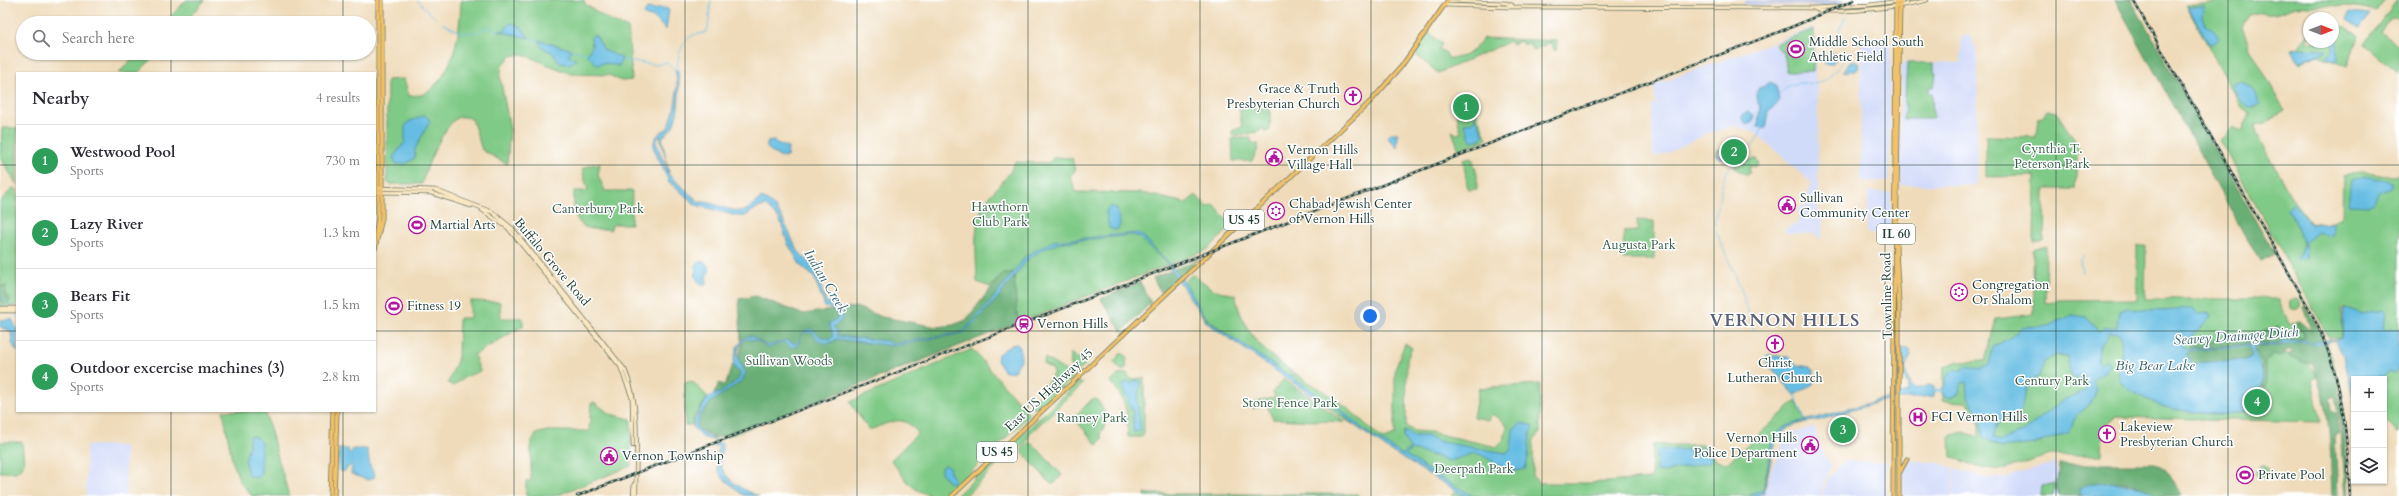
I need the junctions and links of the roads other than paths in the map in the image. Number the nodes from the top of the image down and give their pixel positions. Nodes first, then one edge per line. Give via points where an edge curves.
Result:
1 (378, 0) edge
2 (382, 0) edge
3 (1907, 0) edge
4 (1927, 0) edge
5 (1898, 1) edge
6 (1447, 2) edge
7 (1898, 7) junction
8 (1813, 8) junction
9 (380, 116) junction
10 (378, 190) edge
11 (376, 233) edge
12 (376, 246) edge
13 (0, 309) edge
14 (16, 310) edge
15 (333, 412) edge
16 (337, 412) edge
17 (1907, 459) dead end
18 (1899, 473) junction
19 (330, 496) edge
20 (334, 496) edge
21 (635, 496) edge
22 (952, 496) edge
23 (1893, 496) edge
24 (1899, 496) edge

1 - 9 main road
2 - 9 main road
3 - 5 main road
4 - 7 main road
5 - 7 main road, Townline Road / IL 60
5 - 8 main road
6 - 8 main road
6 - 22 main road, East US Highway 45 / US 45 via 1401,67 1372,100
7 - 8 main road via 1856,10
7 - 18 main road, Townline Road / IL 60 via 1896,243
7 - 23 main road, Townline Road / IL 60
9 - 10 main road
10 - 11 main road
10 - 12 main road via 382,226
10 - 21 main road, Buffalo Grove Road via 431,189 499,216 514,229 620,361 635,409
13 - 14 main road
15 - 19 main road
16 - 20 main road
17 - 18 main road
18 - 24 main road, Townline Road / IL 60

